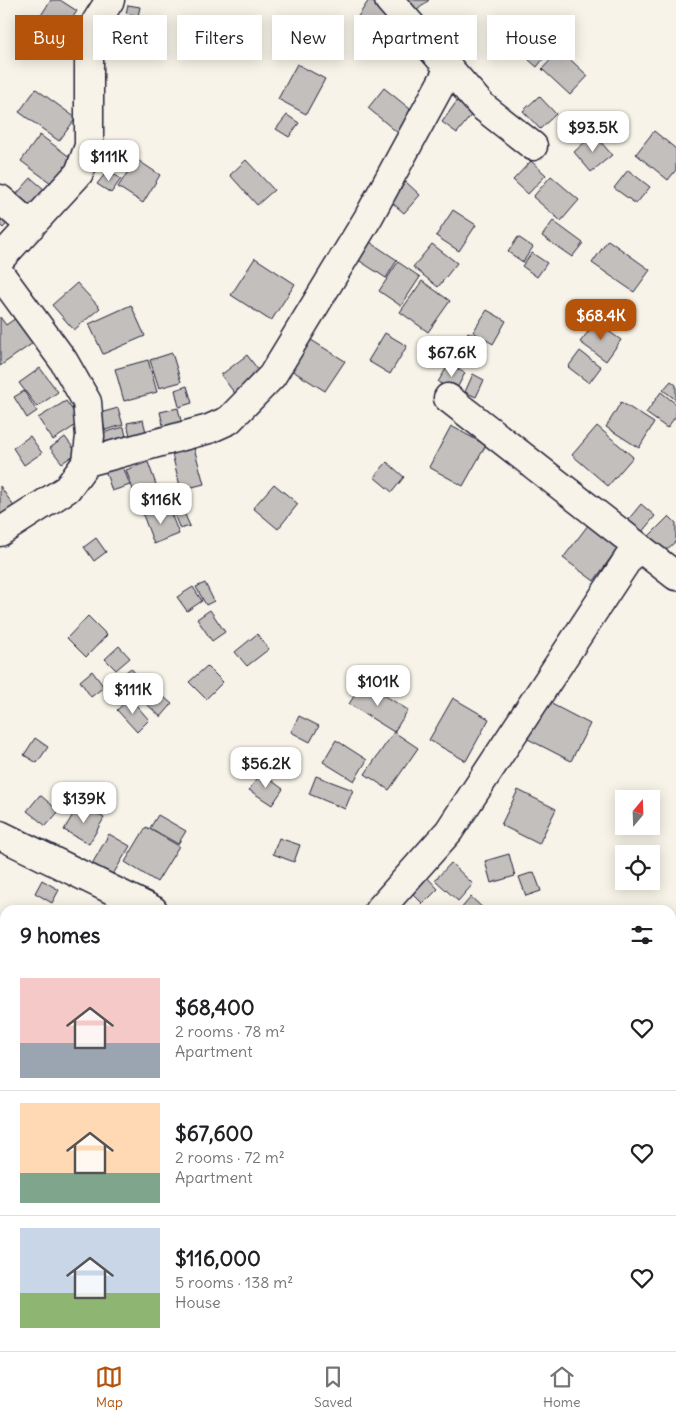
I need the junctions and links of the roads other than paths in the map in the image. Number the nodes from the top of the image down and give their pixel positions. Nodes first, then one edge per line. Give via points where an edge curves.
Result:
1 (110, 0) edge
2 (389, 0) edge
3 (449, 69) junction
4 (534, 146) dead end
5 (0, 198) edge
6 (31, 226) junction
7 (0, 259) edge
8 (0, 274) edge
9 (448, 398) dead end
10 (87, 462) junction
11 (0, 532) edge
12 (636, 546) junction
13 (676, 576) edge
14 (0, 835) edge
15 (142, 905) edge
16 (383, 905) edge

1 - 6 street via 96,22 89,48 89,146 79,173
2 - 3 street
3 - 4 street via 482,106
3 - 10 street via 368,218 272,376 229,420 209,429
5 - 6 street
6 - 7 street
8 - 10 street via 63,360 87,402 90,436
9 - 12 street
10 - 11 street via 67,489
12 - 13 street
12 - 16 street via 449,831
14 - 15 street

